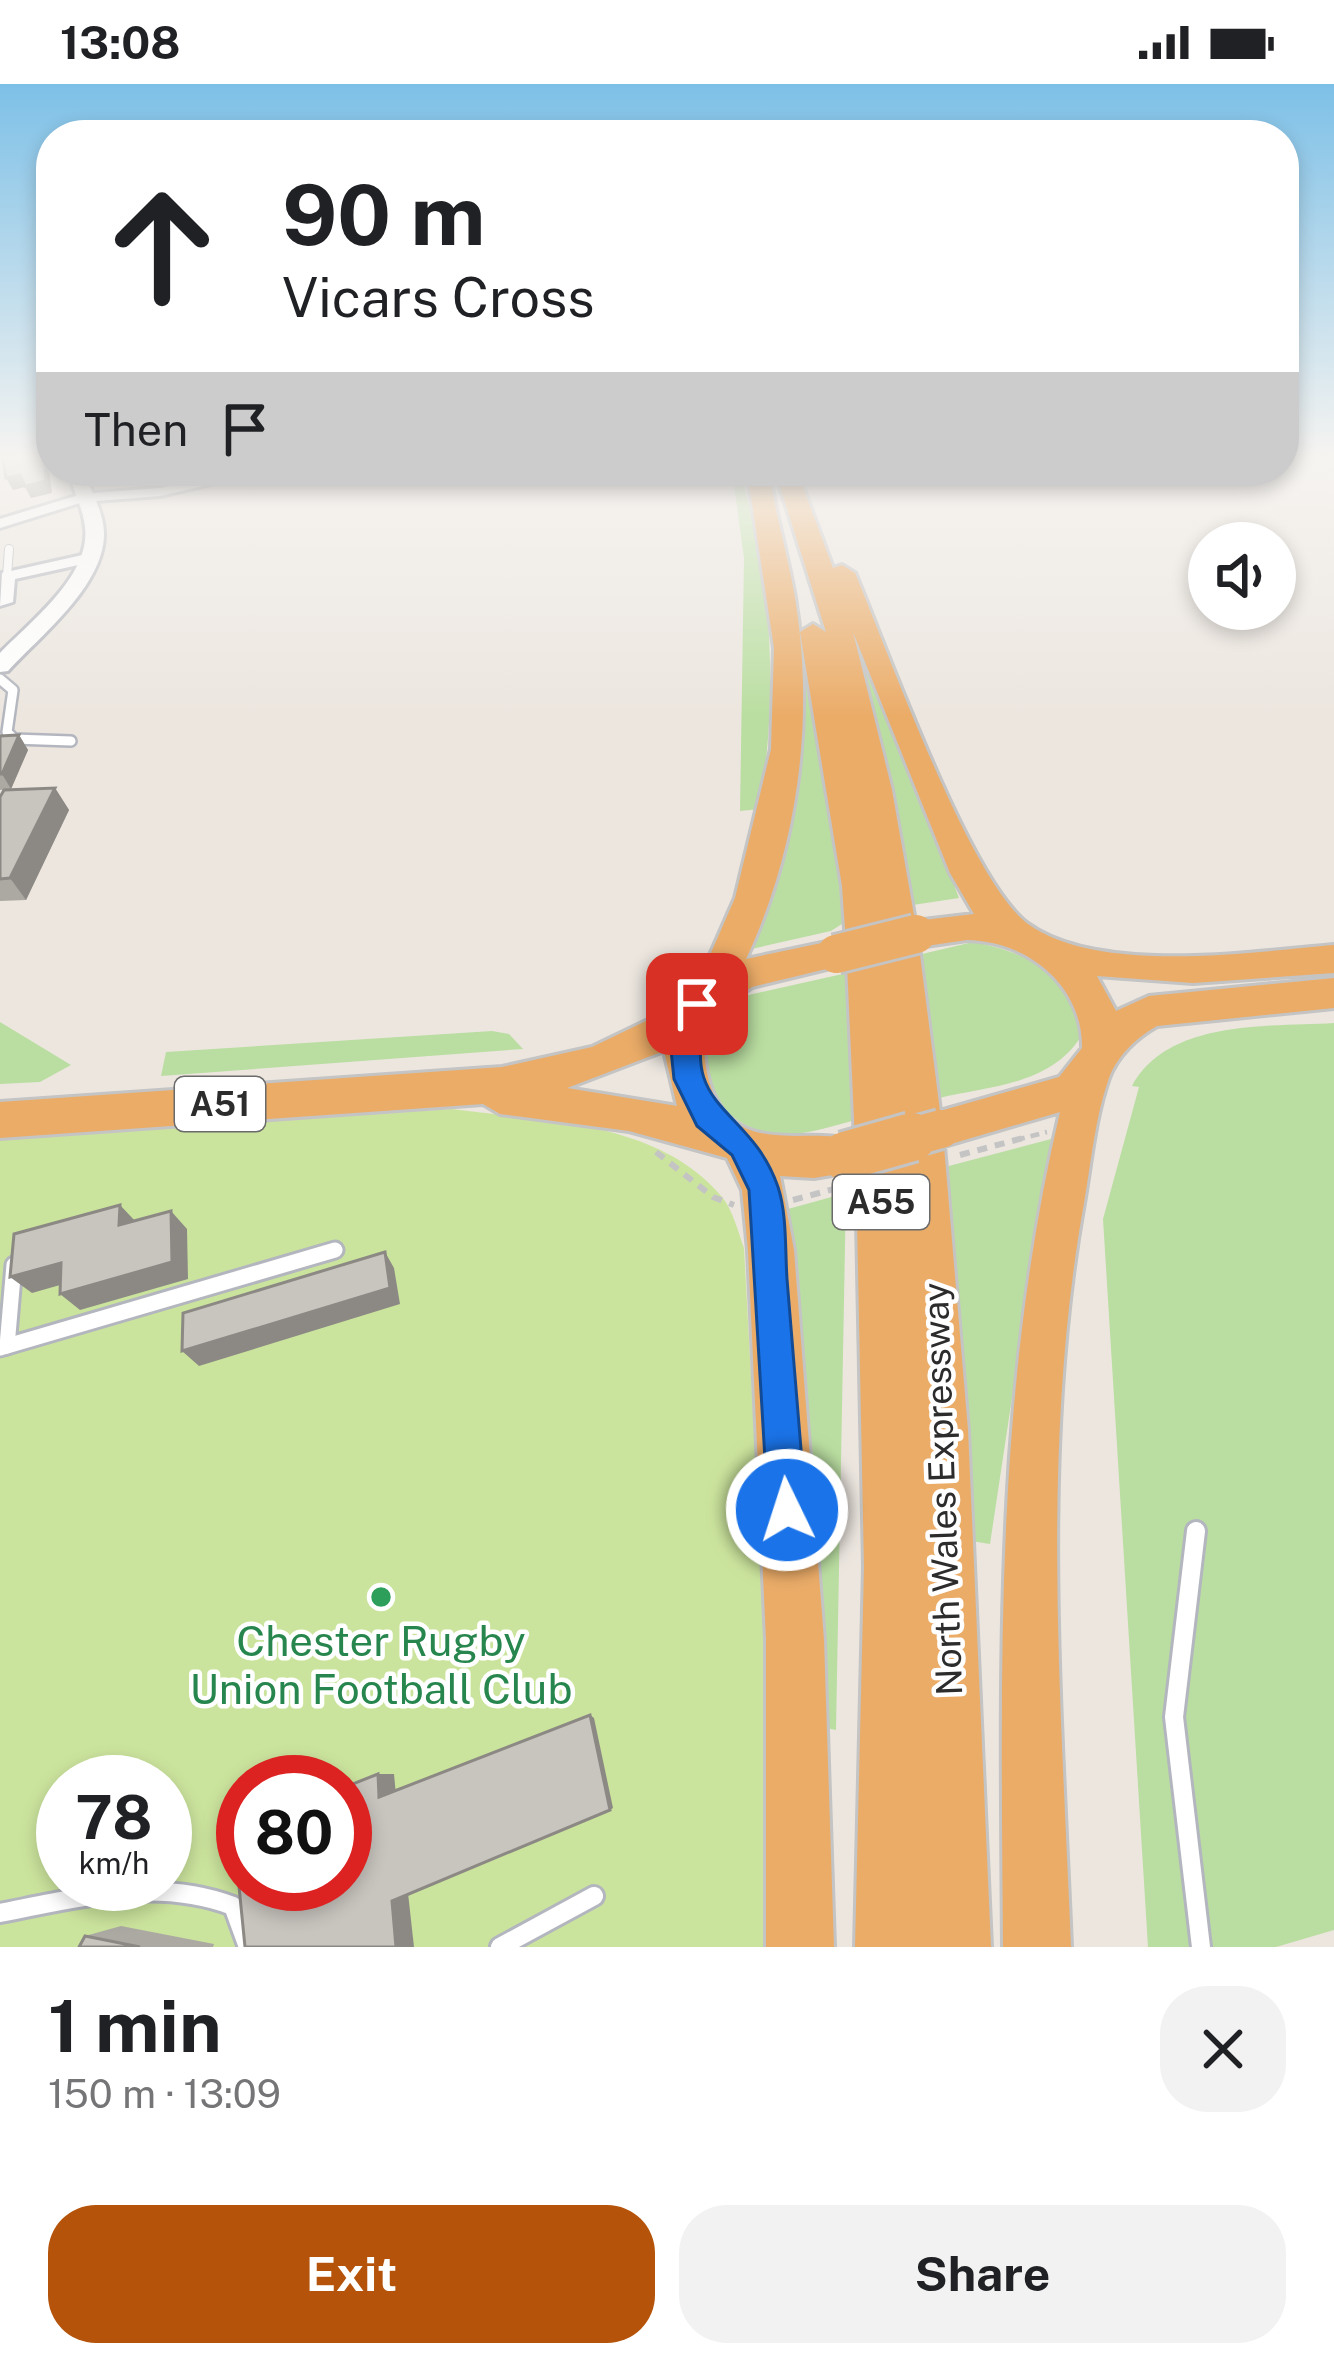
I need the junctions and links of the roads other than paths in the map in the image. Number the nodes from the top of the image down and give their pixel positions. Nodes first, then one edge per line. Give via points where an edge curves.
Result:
1 (96, 542) edge
2 (778, 542) edge
3 (790, 542) edge
4 (803, 542) edge
5 (819, 542) edge
6 (9, 549) dead end
7 (87, 559) junction
8 (7, 576) junction
9 (5, 602) dead end
10 (0, 666) edge
11 (0, 679) edge
12 (71, 741) dead end
13 (1032, 942) junction
14 (1334, 958) edge
15 (1334, 993) edge
16 (700, 1004) junction
17 (441, 1091) junction
18 (1087, 1091) junction
19 (0, 1120) edge
20 (732, 1140) junction
21 (334, 1250) dead end
22 (15, 1252) edge
23 (3, 1347) edge
24 (1196, 1532) dead end
25 (594, 1896) dead end
26 (0, 1913) edge
27 (248, 1947) edge
28 (500, 1947) edge
29 (800, 1947) edge
30 (889, 1947) edge
31 (957, 1947) edge
32 (1037, 1947) edge
33 (1201, 1947) edge

1 - 7 street
2 - 16 highway via 789,672 766,872
3 - 30 highway, North Wales Expressway / A55 via 815,639 865,954 892,1567
4 - 31 highway, North Wales Expressway / A55 via 832,606 866,739 913,1040 946,1532
5 - 13 highway via 852,592 967,873
6 - 8 lane
7 - 8 street
7 - 10 street
8 - 9 street
11 - 12 lane via 14,690 14,739
13 - 14 highway, A51 via 1098,965 1164,972
13 - 16 highway, A51, bridge via 971,926 916,934 758,972
13 - 18 highway via 1076,972 1097,1003 1104,1034
15 - 18 highway, A51 via 1149,1011 1125,1025
16 - 17 highway, A51 via 624,1057
16 - 20 highway via 684,1040 688,1079
17 - 19 highway, A51
17 - 20 highway, A51 via 595,1108
18 - 20 highway, A51, bridge via 942,1144 787,1158
18 - 32 highway via 1051,1261 1033,1442
20 - 29 highway via 764,1190 771,1250 795,1640
21 - 23 lane
22 - 23 lane
24 - 33 lane via 1174,1717
25 - 28 lane
26 - 27 lane via 86,1896 194,1895 233,1906

